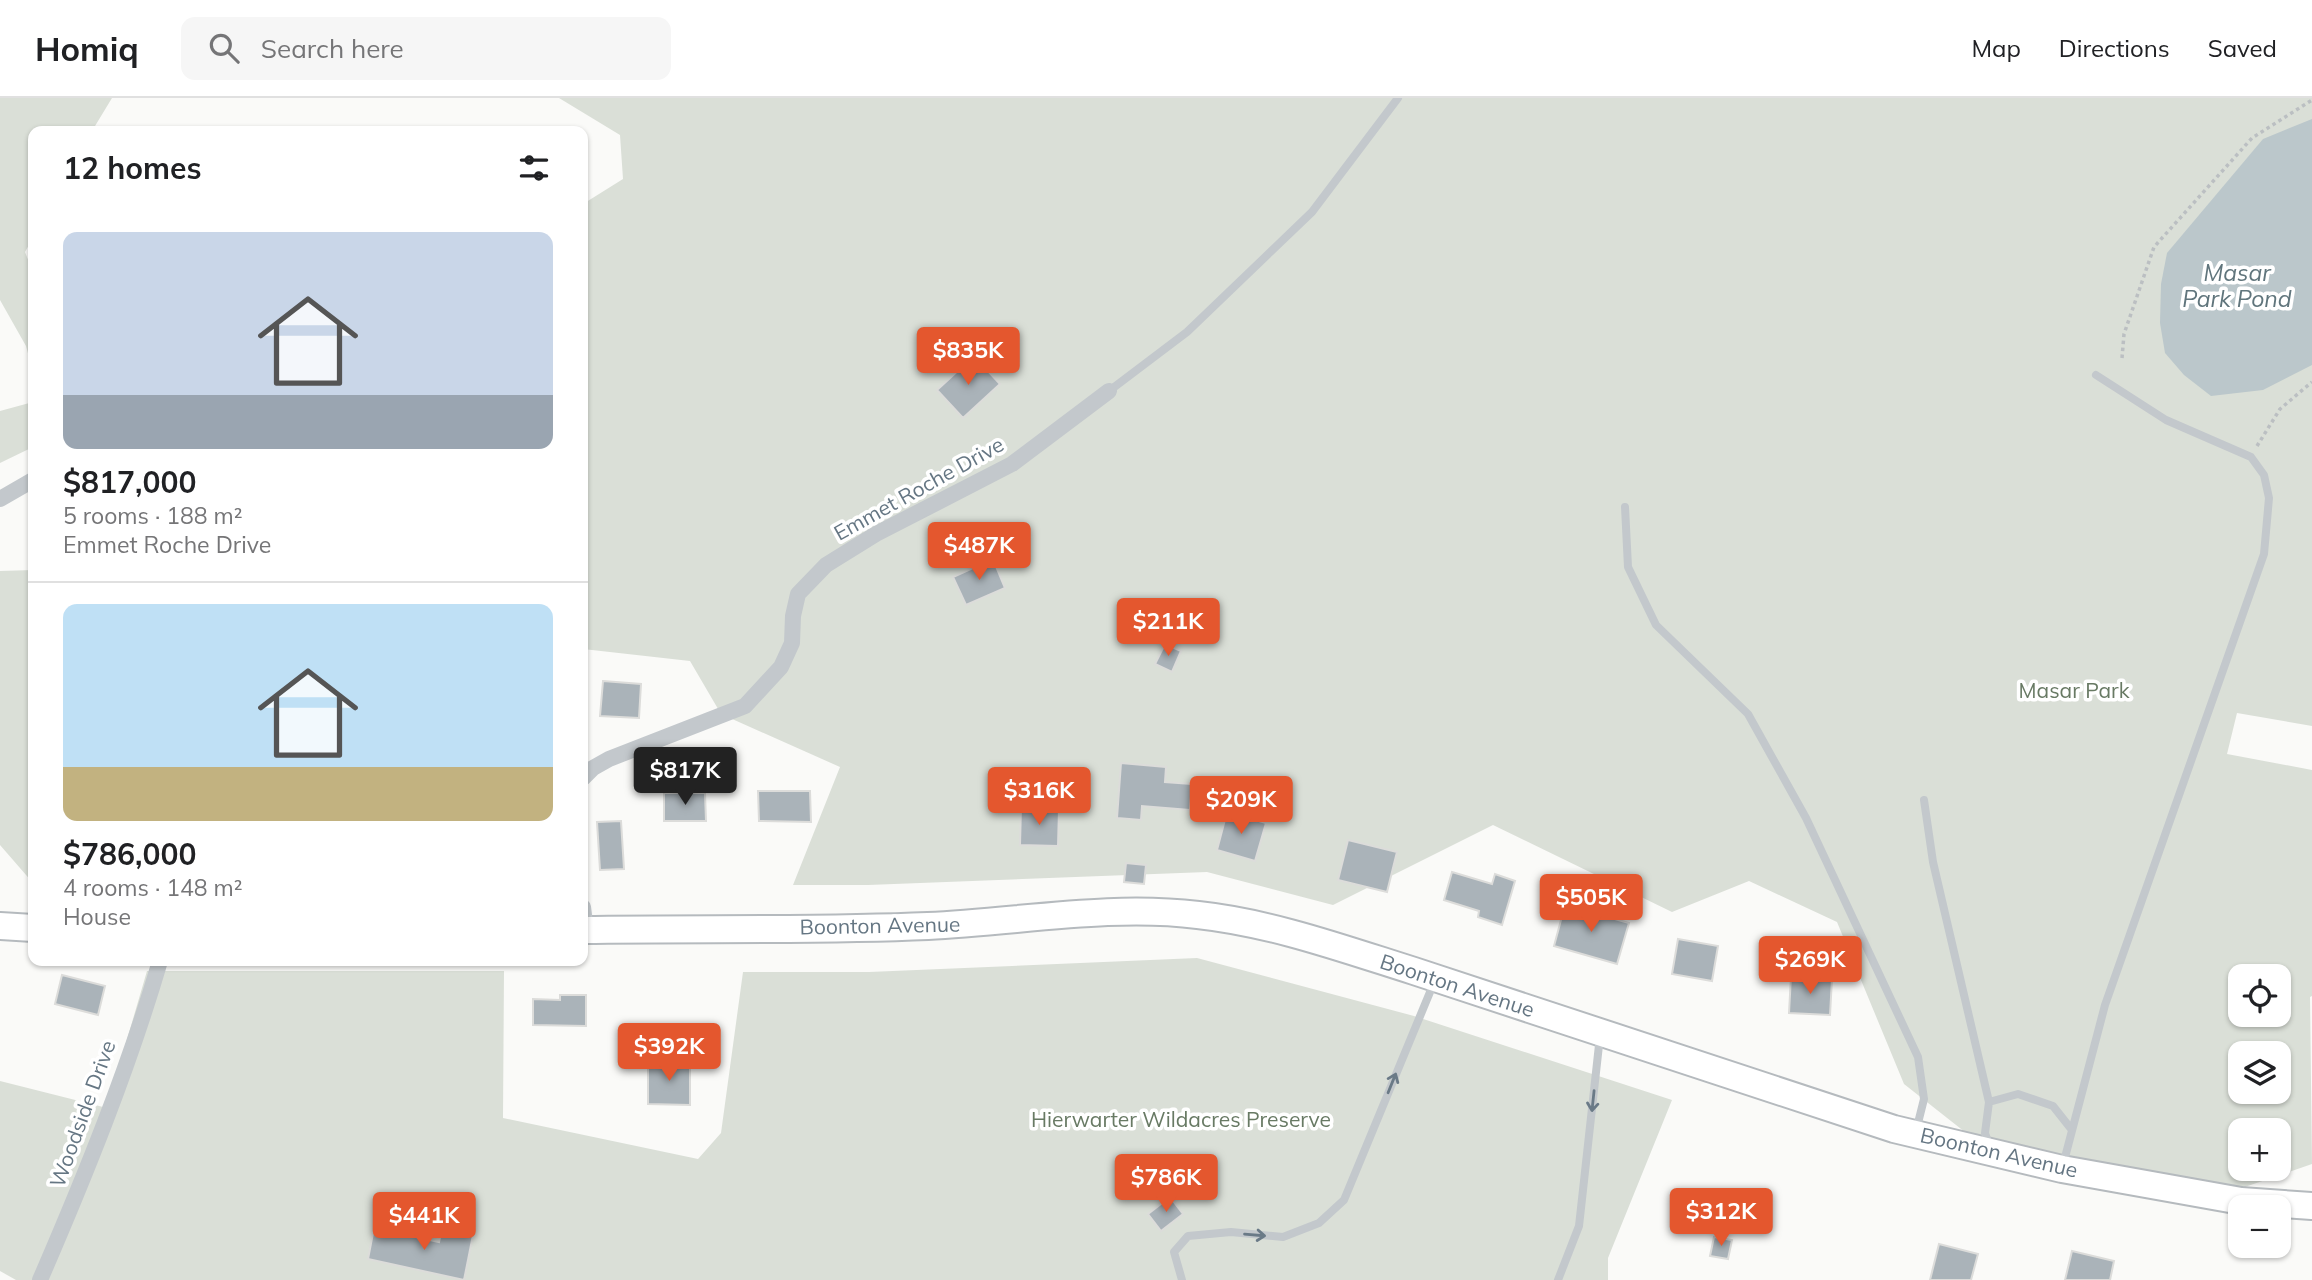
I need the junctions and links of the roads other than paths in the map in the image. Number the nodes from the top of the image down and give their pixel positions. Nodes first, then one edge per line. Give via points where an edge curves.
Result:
1 (1398, 98) edge
2 (2096, 375) dead end
3 (1109, 391) joint
4 (28, 483) edge
5 (0, 499) edge
6 (1625, 507) dead end
7 (588, 773) edge
8 (1924, 800) dead end
9 (588, 922) edge
10 (0, 926) edge
11 (28, 928) edge
12 (158, 966) edge
13 (1436, 978) junction
14 (1600, 1033) junction
15 (1990, 1101) junction
16 (2072, 1130) junction
17 (1916, 1134) junction
18 (1981, 1145) junction
19 (2062, 1169) junction
20 (2312, 1206) edge
21 (40, 1280) edge
22 (1182, 1280) edge
23 (1558, 1280) edge

1 - 3 lane via 1312,212 1188,332
2 - 16 lane via 2166,420 2251,457 2264,475 2269,498 2264,554 2105,1005
3 - 7 street, Emmet Roche Drive via 1012,464 826,565 798,594 792,643 781,667 744,706 609,759
4 - 5 street
6 - 17 lane via 1628,567 1656,625 1748,713 1806,818 1912,1044 1924,1099
8 - 15 lane via 1933,863
9 - 13 main road, Boonton Avenue via 853,929 1159,911 1237,920
10 - 11 main road
12 - 21 street, Woodside Drive via 118,1084
13 - 14 main road, Boonton Avenue
22 -> 13 lane via 1174,1252 1188,1236 1231,1232 1283,1237 1319,1223 1344,1200
14 - 17 main road, Boonton Avenue
14 -> 23 lane via 1579,1226
15 - 16 lane via 2018,1094 2053,1106
15 - 18 lane
16 - 19 lane
17 - 18 main road, Boonton Avenue
18 - 19 main road, Boonton Avenue
19 - 20 main road, Boonton Avenue via 2241,1202

